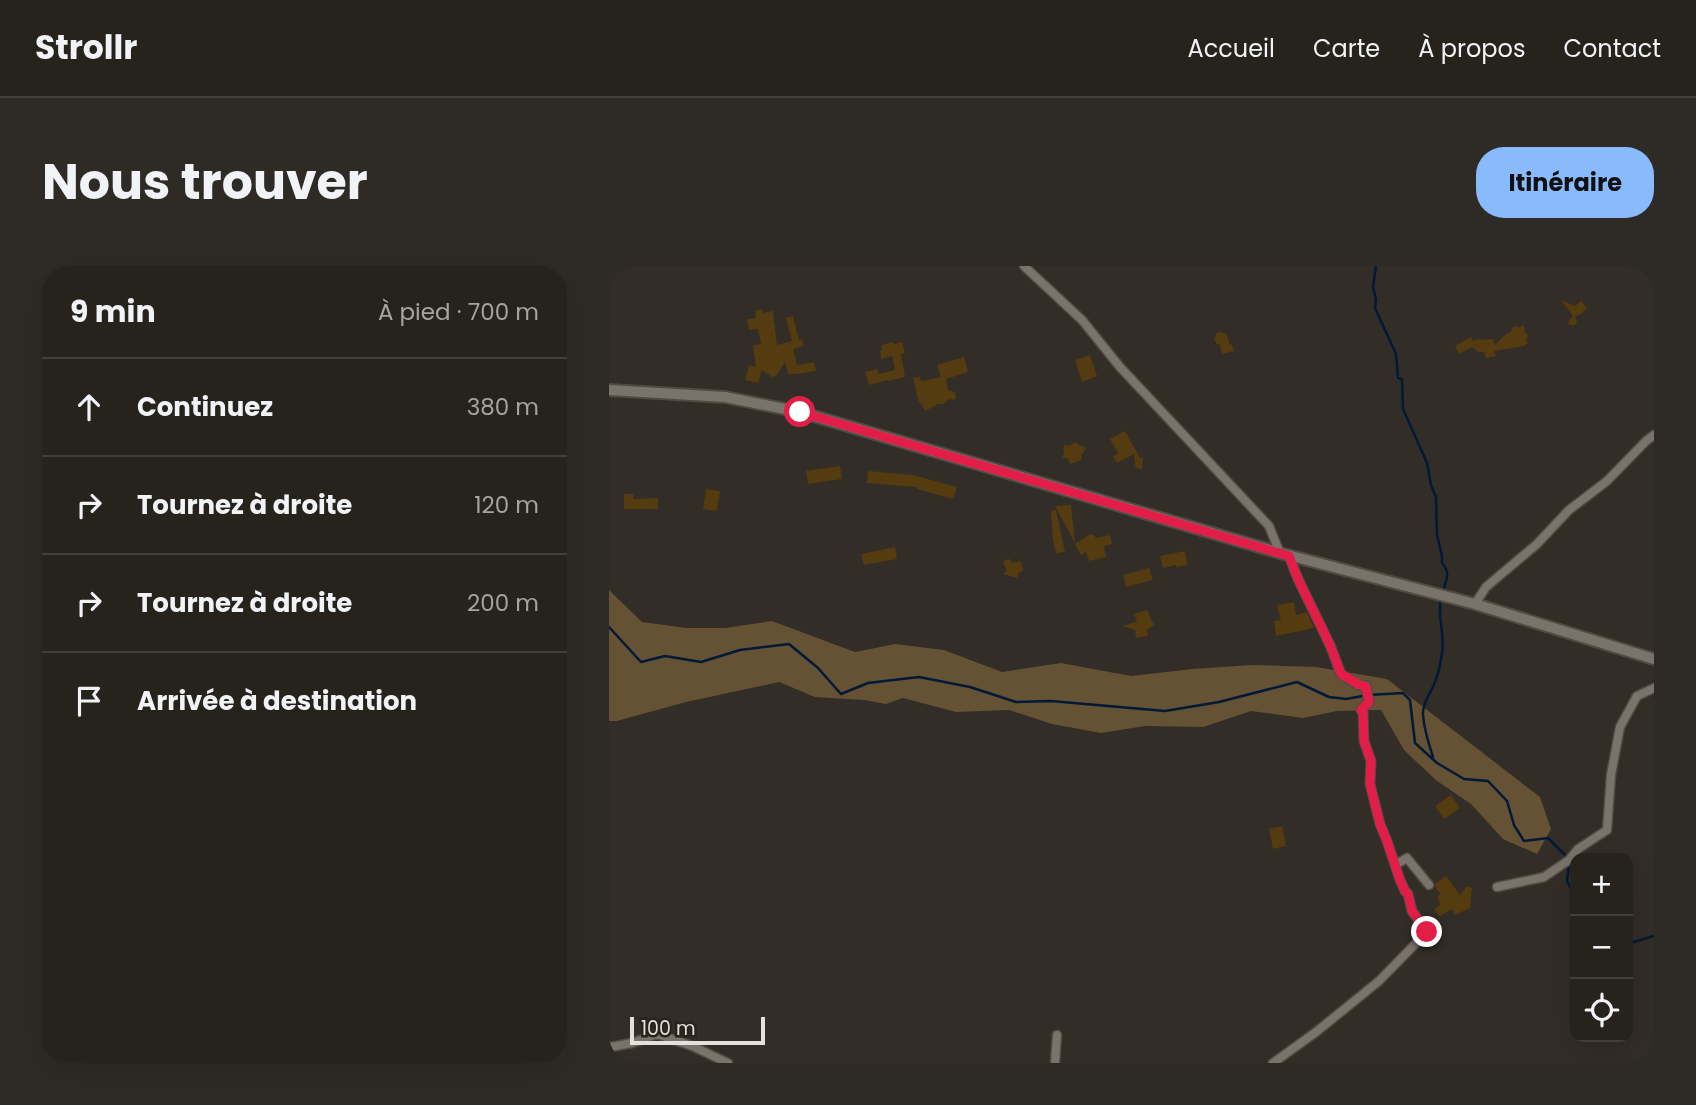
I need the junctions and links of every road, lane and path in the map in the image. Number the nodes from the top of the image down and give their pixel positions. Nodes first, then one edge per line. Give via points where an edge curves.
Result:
1 (1024, 266) edge
2 (609, 390) edge
3 (1654, 435) edge
4 (1285, 554) junction
5 (1475, 604) junction
6 (1654, 659) edge
7 (1654, 688) edge
8 (1395, 865) junction
9 (1429, 885) dead end
10 (1497, 887) dead end
11 (1057, 1035) dead end
12 (609, 1046) edge
13 (728, 1063) edge
14 (1055, 1063) edge
15 (1273, 1063) edge

1 - 4 street via 1081,320 1269,526
2 - 4 main road via 725,397 800,412
3 - 5 street via 1486,587
4 - 5 main road
4 - 8 street via 1341,674 1366,687 1369,702 1361,710 1371,761 1370,784
5 - 6 main road
7 - 10 street via 1637,696 1620,727 1607,830 1544,877
8 - 9 street via 1407,858
8 - 15 street via 1412,911 1427,932 1379,981
11 - 14 street
12 - 13 street via 657,1034

